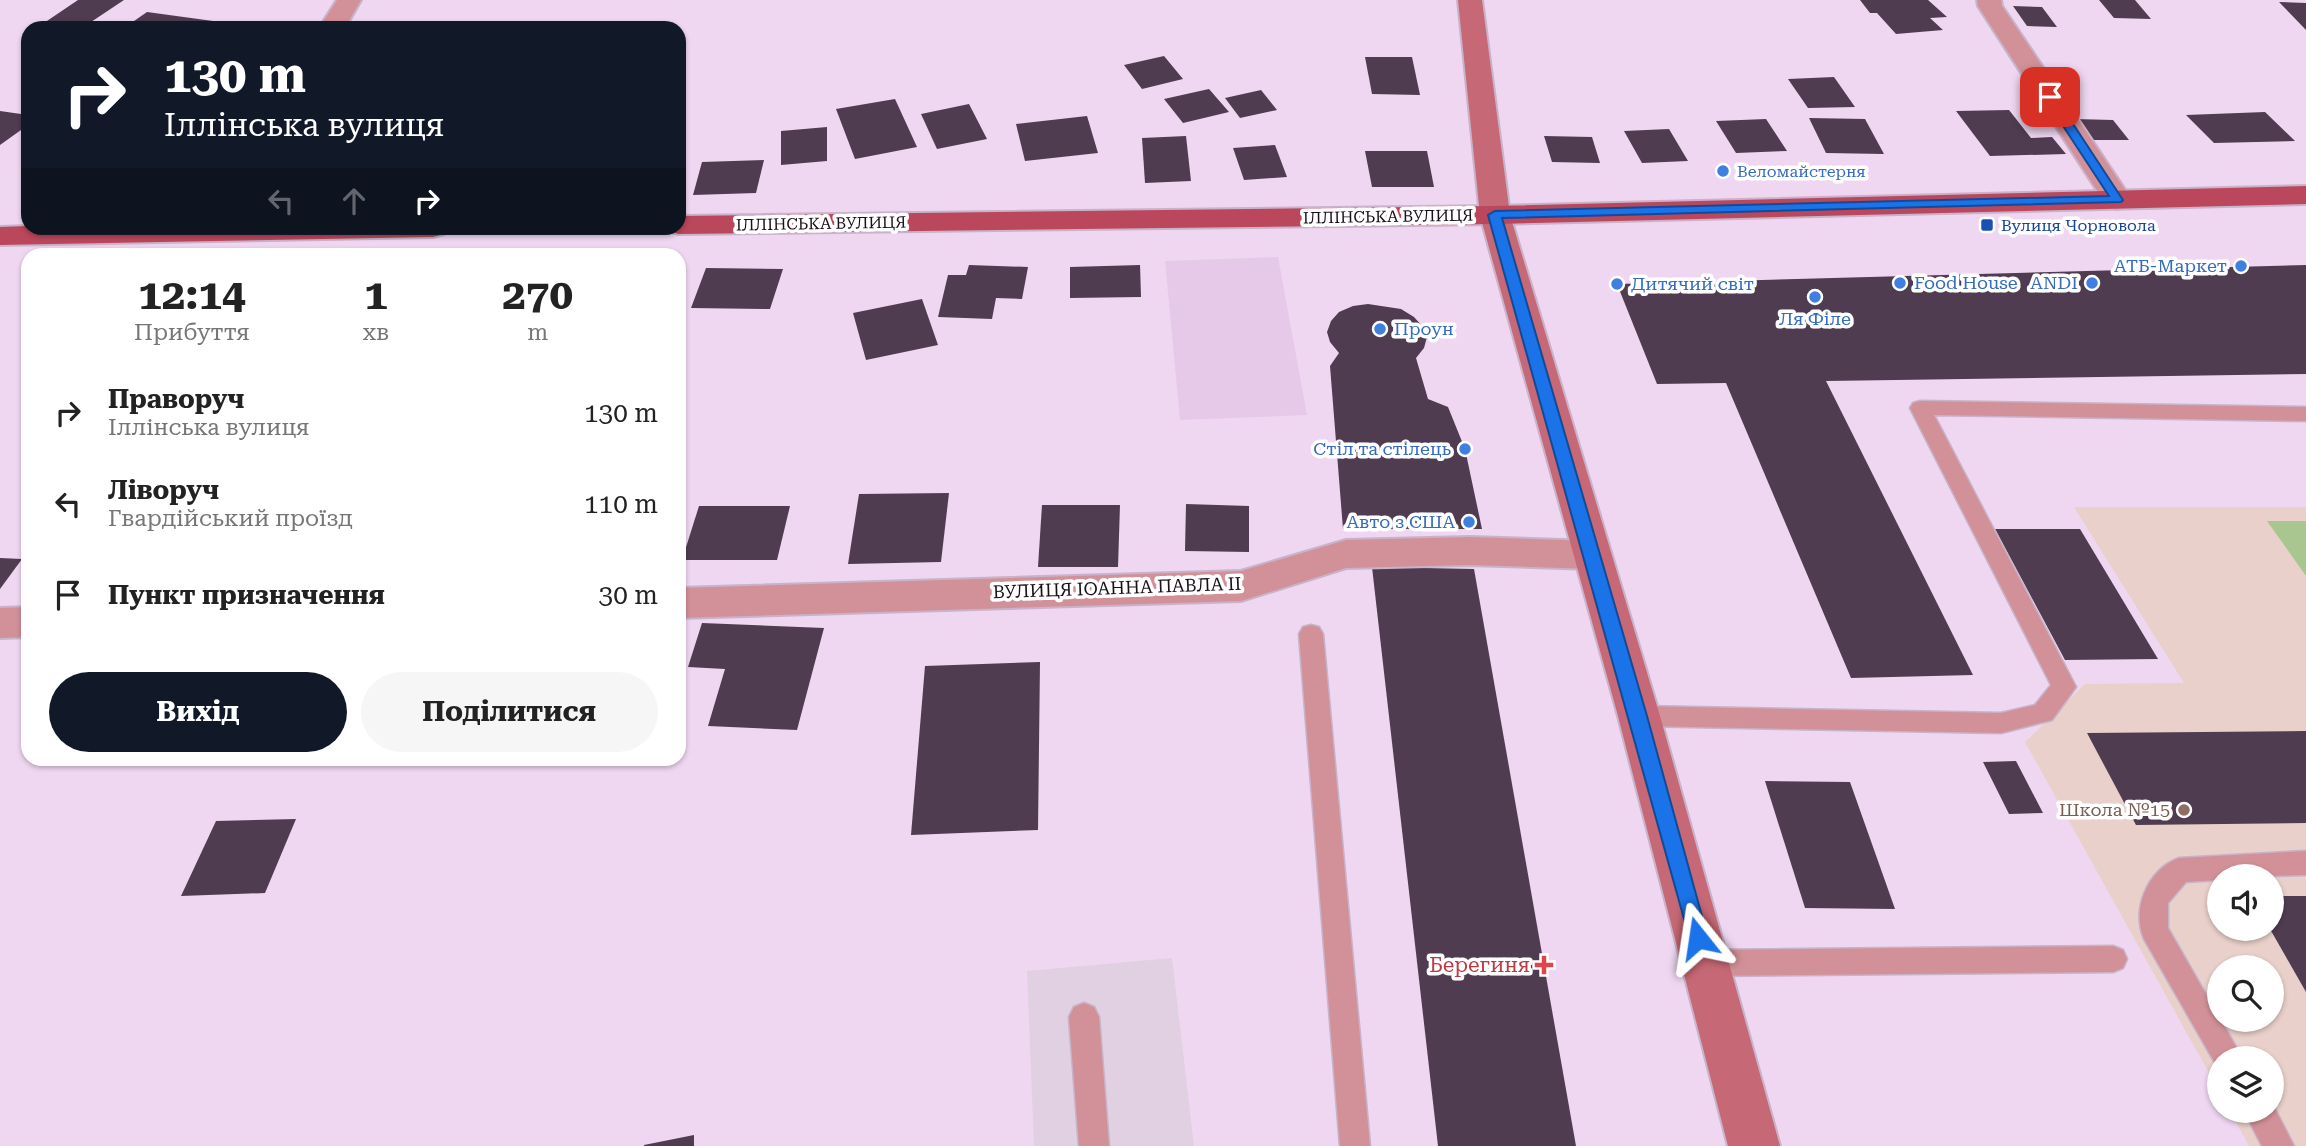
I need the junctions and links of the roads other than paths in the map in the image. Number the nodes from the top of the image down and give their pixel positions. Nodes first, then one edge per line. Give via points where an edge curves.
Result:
1 (349, 0) edge
2 (1470, 0) edge
3 (1989, 0) edge
4 (336, 21) edge
5 (2306, 195) edge
6 (2117, 200) junction
7 (1495, 215) junction
8 (686, 225) edge
9 (54, 235) edge
10 (0, 236) edge
11 (2306, 414) edge
12 (1592, 555) junction
13 (686, 603) edge
14 (21, 622) edge
15 (0, 623) edge
16 (1311, 634) dead end
17 (1639, 716) junction
18 (2306, 863) edge
19 (2113, 959) dead end
20 (1705, 963) junction
21 (1084, 1017) dead end
22 (2221, 1046) edge
23 (2266, 1123) edge
24 (1094, 1146) edge
25 (1355, 1146) edge
26 (1754, 1146) edge
27 (2279, 1146) edge

1 - 4 street
2 - 7 main road
3 - 6 street
5 - 6 main road, ІЛЛІНСЬКА ВУЛИЦЯ
6 - 7 main road, ІЛЛІНСЬКА ВУЛИЦЯ
7 - 8 main road, ІЛЛІНСЬКА ВУЛИЦЯ
7 - 12 main road
9 - 10 main road
11 - 17 lane via 1920,408 2064,687 2043,713 2001,723
12 - 13 street, ВУЛИЦЯ ІОАННА ПАВЛА II via 1470,551 1346,554 1241,586
12 - 17 main road
14 - 15 street
16 - 25 lane
17 - 20 main road
18 - 22 lane via 2179,870 2154,899 2154,930
19 - 20 lane
20 - 26 main road
21 - 24 lane
23 - 27 lane

